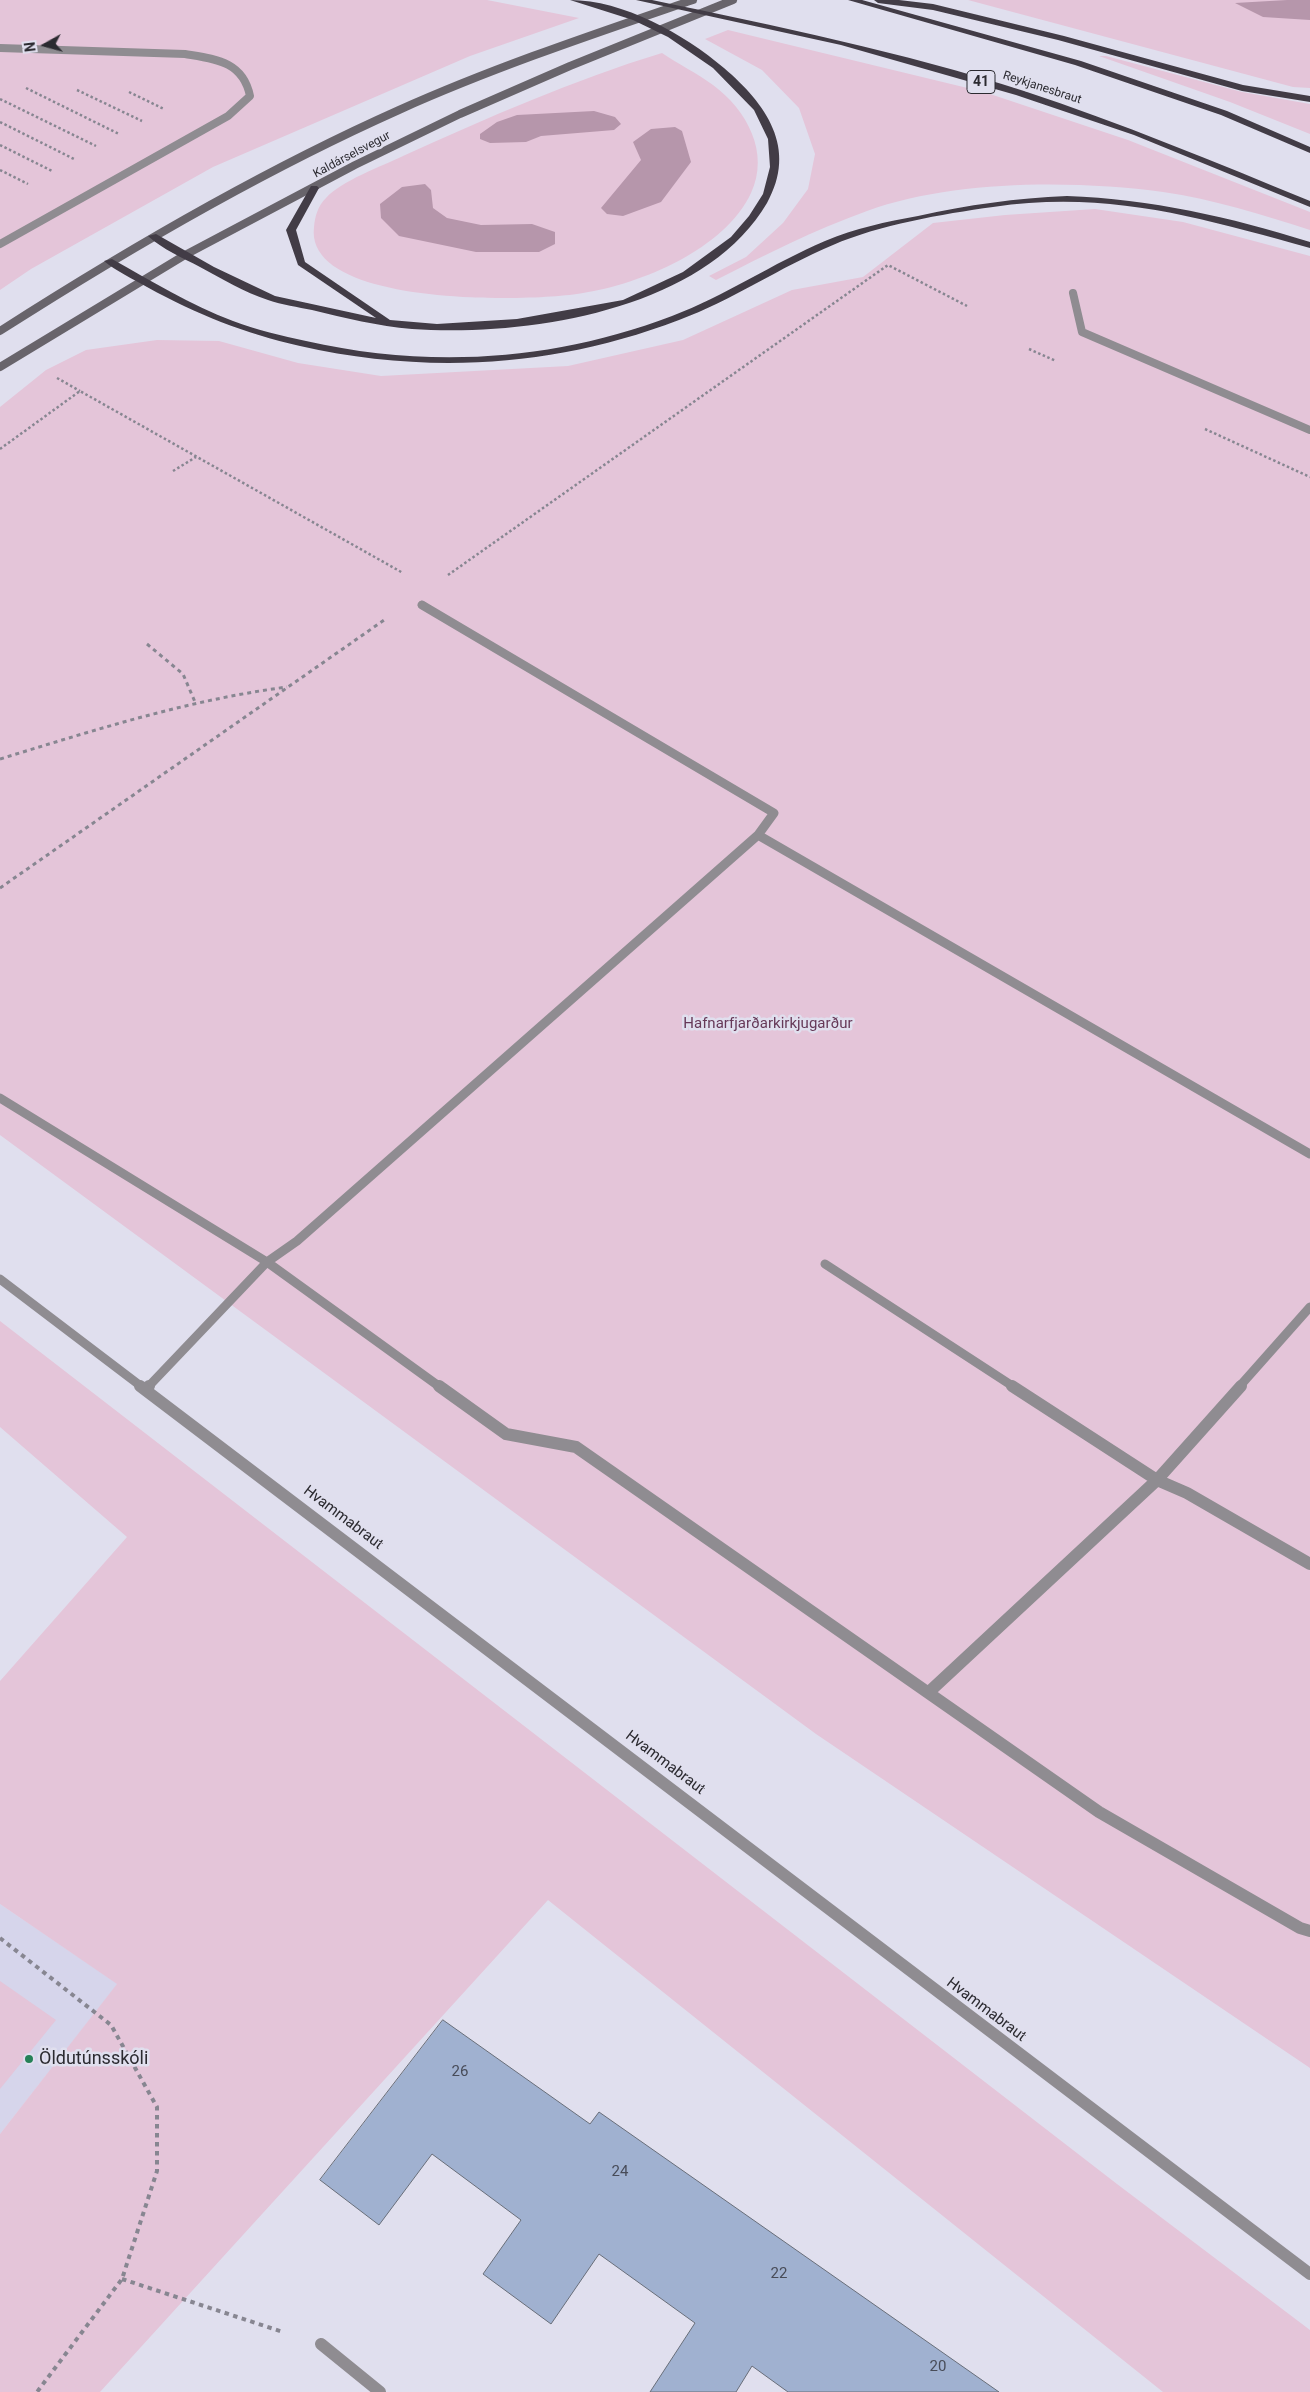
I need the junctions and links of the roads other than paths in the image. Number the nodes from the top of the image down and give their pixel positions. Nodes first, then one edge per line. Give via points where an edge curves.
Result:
1 (574, 0) edge
2 (640, 0) edge
3 (693, 0) edge
4 (733, 0) edge
5 (852, 0) edge
6 (878, 0) edge
7 (0, 48) edge
8 (12, 49) junction
9 (0, 54) edge
10 (1310, 99) edge
11 (1310, 150) edge
12 (314, 188) junction
13 (1310, 204) edge
14 (153, 236) junction
15 (0, 244) edge
16 (1310, 245) edge
17 (185, 255) junction
18 (109, 261) junction
19 (143, 280) junction
20 (1072, 293) dead end
21 (389, 323) junction
22 (0, 331) edge
23 (0, 367) edge
24 (1310, 430) edge
25 (422, 605) dead end
26 (758, 835) junction
27 (0, 1098) edge
28 (1310, 1154) edge
29 (267, 1262) junction
30 (825, 1264) dead end
31 (0, 1279) edge
32 (1310, 1307) edge
33 (147, 1388) junction
34 (1157, 1480) junction
35 (1310, 1564) edge
36 (929, 1692) junction
37 (1310, 1931) edge
38 (1310, 2274) edge
39 (321, 2344) road end
40 (380, 2392) edge

1 - 21 highway via 625,15 670,34 736,82 758,109 772,136 776,161 767,196 749,223 722,251 684,277 635,299 563,316 497,323 444,326
2 - 13 highway, Reykjanesbraut / 41 via 842,43 1020,92 1136,133
3 - 14 main road, Kaldárselsvegur via 547,50 458,85 334,142
4 - 12 main road, Kaldárselsvegur via 570,66 413,136
5 - 11 highway via 1088,66 1224,113
6 - 10 highway via 933,7 1242,88
7 - 8 street
8 - 9 street
8 - 15 street via 185,54 210,58 230,65 242,74 249,84 250,96 228,116
12 - 17 main road, Kaldárselsvegur
12 - 21 highway via 291,230 301,263
14 - 17 highway
14 - 18 main road, Kaldárselsvegur
16 - 19 highway via 1162,206 1095,200 980,205 854,234 814,250 678,318 623,337 550,354 426,363 322,350 268,335 222,321
17 - 19 main road, Kaldárselsvegur
17 - 21 highway via 273,298
18 - 19 highway
18 - 22 main road, Kaldárselsvegur
19 - 23 main road, Kaldárselsvegur
20 - 24 street via 1082,332
25 - 26 street via 774,813
26 - 28 street
26 - 29 street via 297,1240
27 - 29 street
29 - 33 street
29 - 36 street via 506,1434 576,1447
30 - 34 street
31 - 33 street, Hvammabraut
32 - 34 street
33 - 38 street, Hvammabraut
34 - 35 street via 1187,1493
34 - 36 street
36 - 37 street via 1098,1812
39 - 40 street

